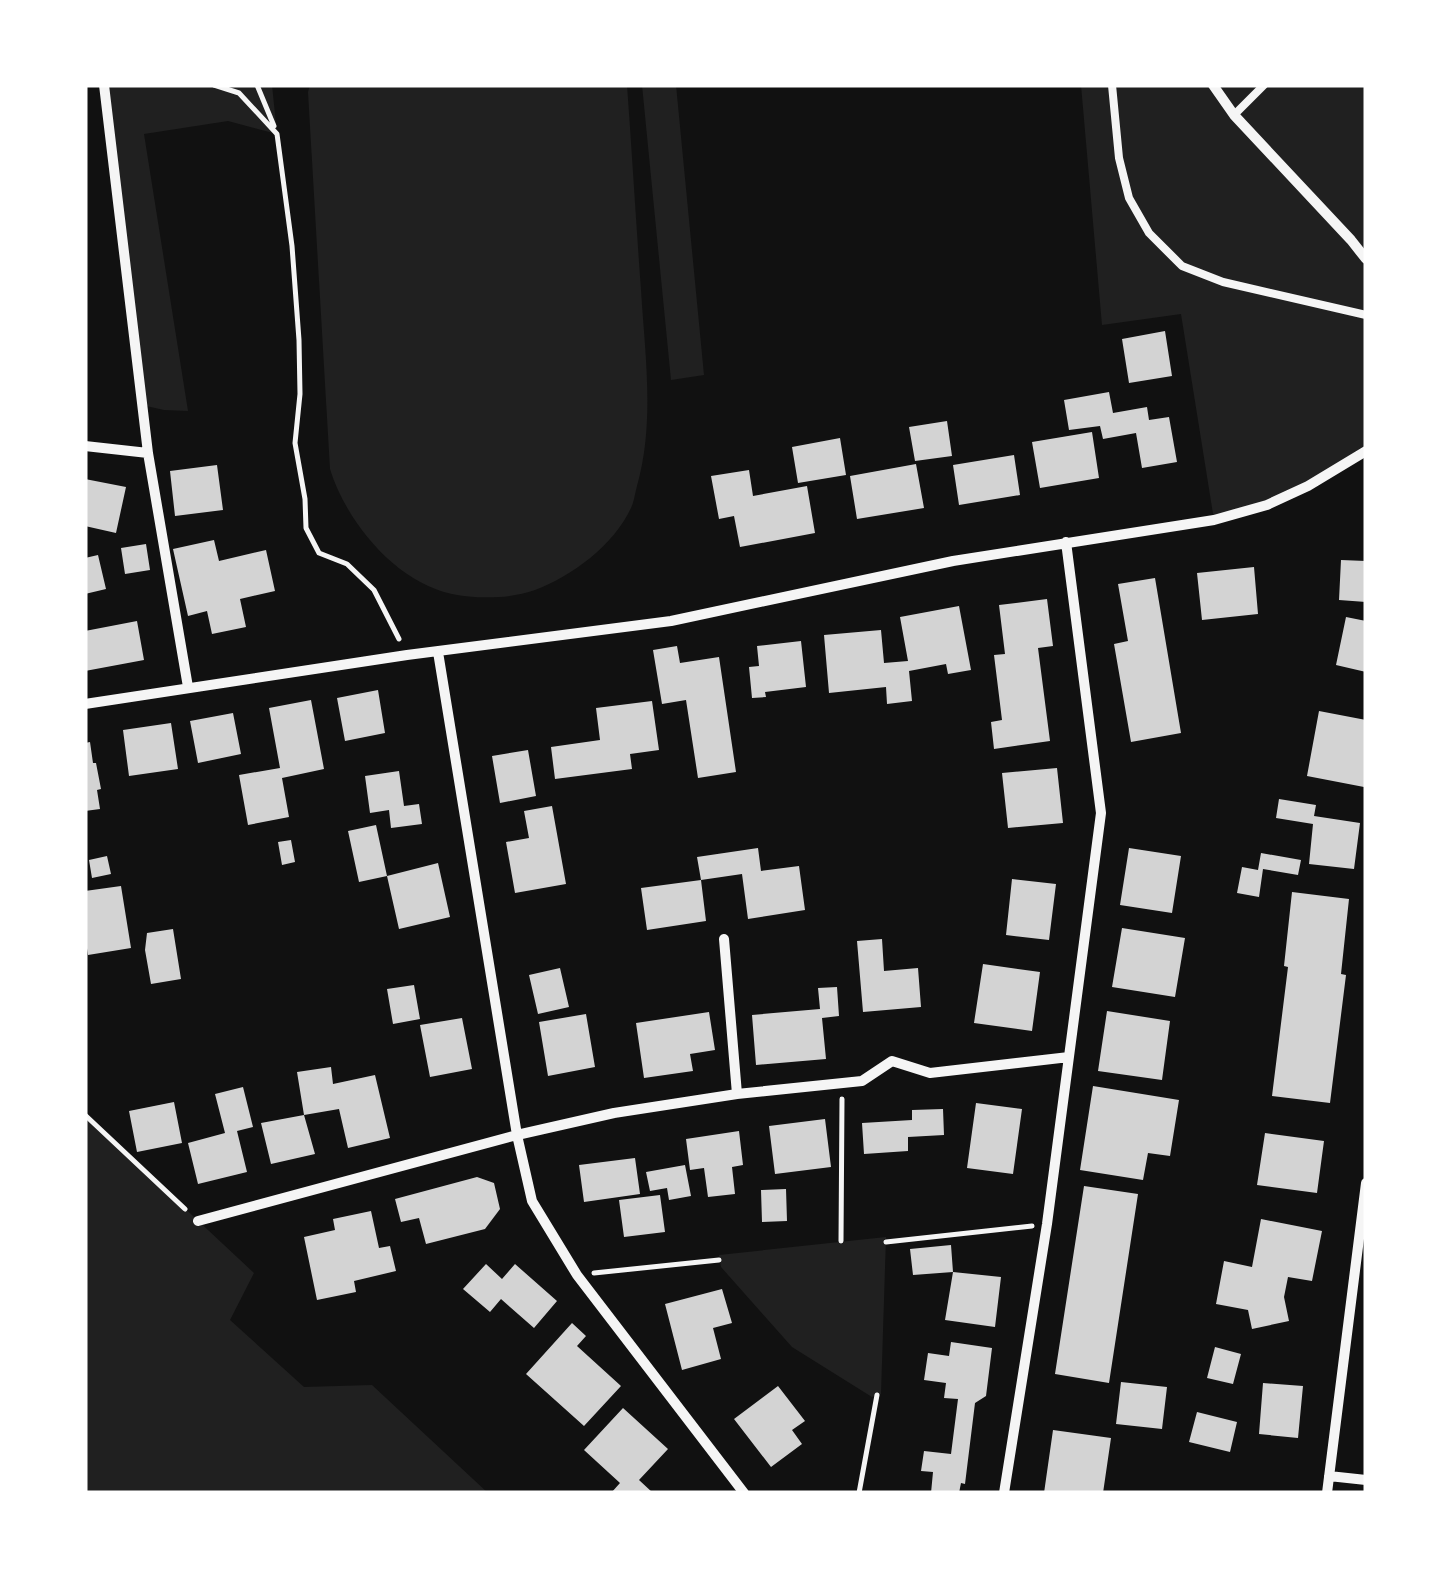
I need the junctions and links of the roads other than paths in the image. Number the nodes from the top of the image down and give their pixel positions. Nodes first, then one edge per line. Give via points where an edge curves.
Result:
1 (104, 85) edge
2 (1112, 85) edge
3 (1213, 85) edge
4 (1264, 85) edge
5 (1234, 115) junction
6 (1366, 259) edge
7 (1366, 315) edge
8 (85, 446) edge
9 (1366, 451) edge
10 (148, 453) junction
11 (1066, 542) junction
12 (438, 652) junction
13 (188, 687) junction
14 (85, 704) edge
15 (724, 939) dead end
16 (1069, 1057) junction
17 (737, 1094) junction
18 (517, 1136) junction
19 (1366, 1183) edge
20 (198, 1221) road end
21 (1330, 1476) junction
22 (1366, 1480) edge
23 (744, 1493) edge
24 (1004, 1493) edge
25 (1327, 1493) edge

1 - 10 street
2 - 7 lane via 1128,198 1148,233 1182,266
3 - 5 street
4 - 5 lane
5 - 6 street
8 - 10 street
9 - 11 street via 1268,505 1214,520
10 - 13 street
11 - 12 street via 672,622
11 - 16 street via 1101,812
12 - 13 street
12 - 18 street
13 - 14 street
15 - 17 street
16 - 17 street via 930,1072 892,1061 862,1082
16 - 24 street
17 - 18 street via 614,1112
18 - 20 street
18 - 23 street via 532,1200 576,1274
19 - 21 street
21 - 22 street
21 - 25 street

